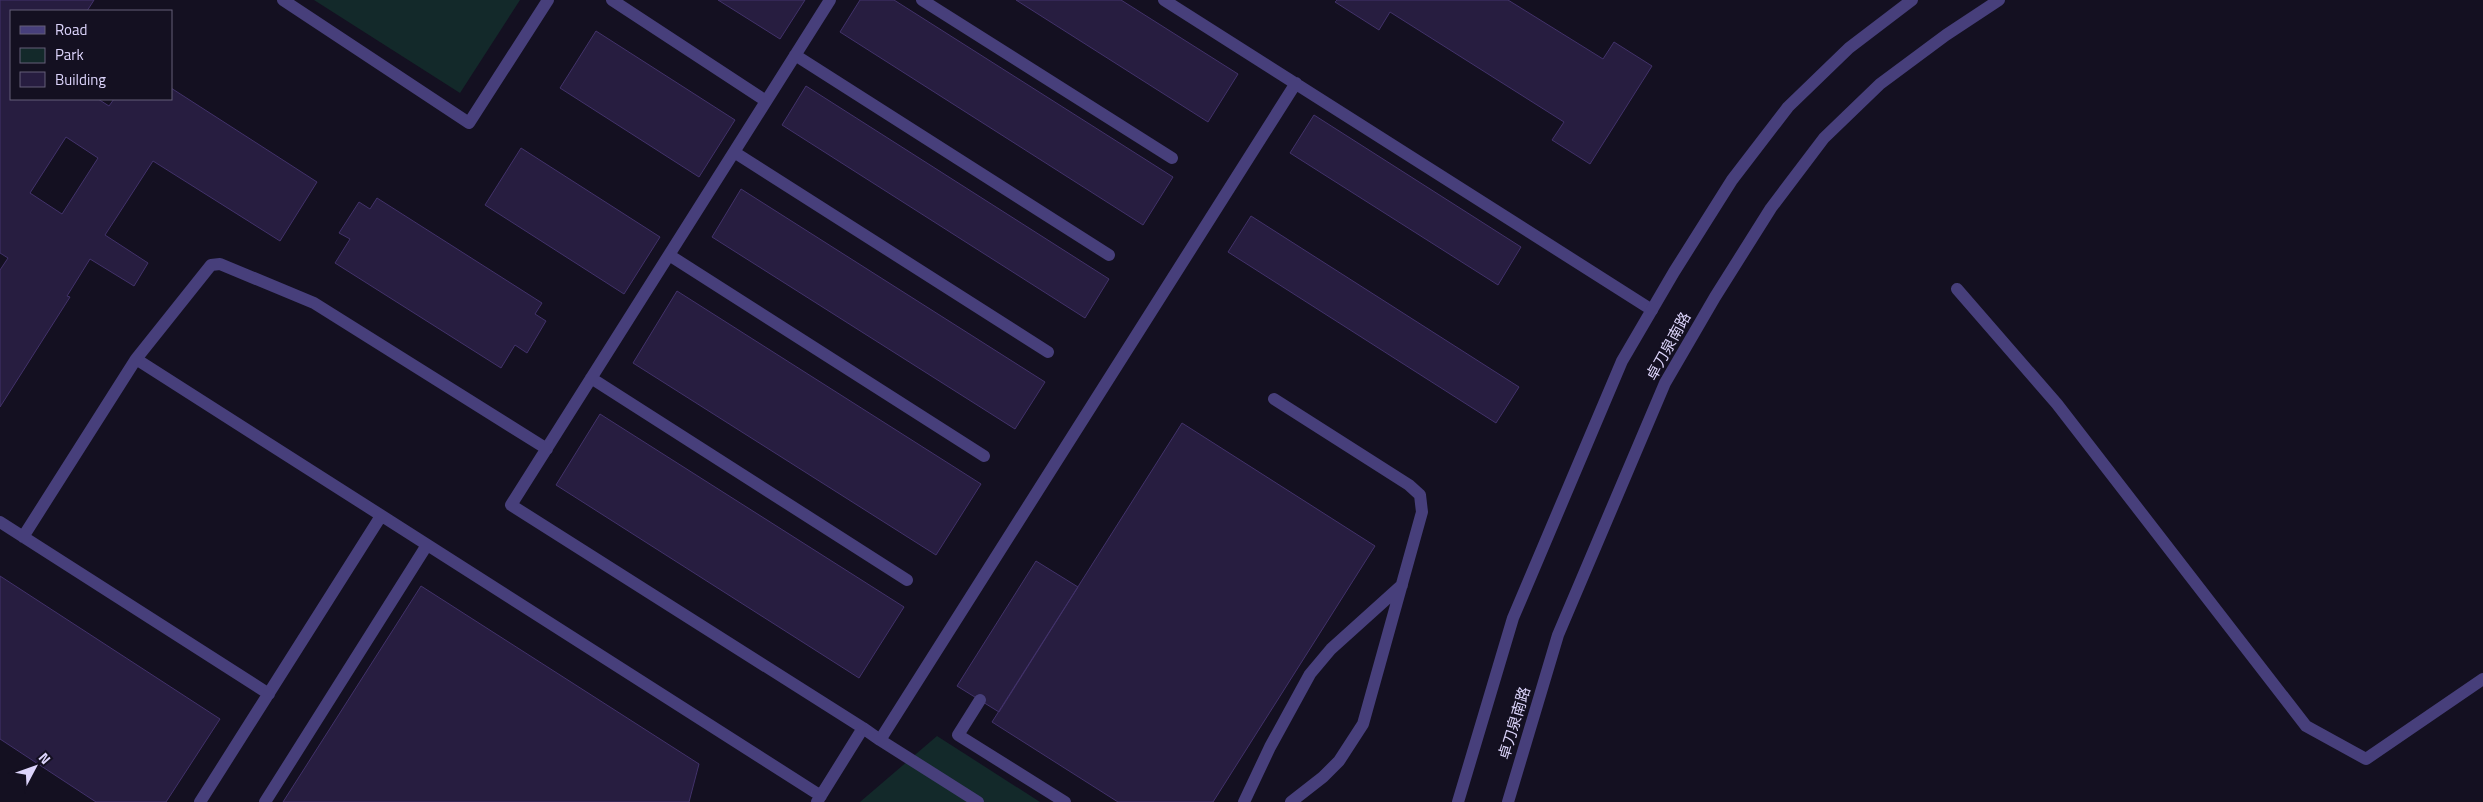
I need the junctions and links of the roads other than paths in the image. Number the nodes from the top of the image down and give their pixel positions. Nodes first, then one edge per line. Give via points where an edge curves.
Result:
1 (283, 0) edge
2 (548, 0) edge
3 (612, 0) edge
4 (830, 0) edge
5 (922, 0) edge
6 (1164, 0) edge
7 (1912, 0) edge
8 (1999, 0) edge
9 (795, 55) junction
10 (1296, 83) junction
11 (766, 101) junction
12 (734, 152) junction
13 (1172, 158) dead end
14 (669, 255) junction
15 (1109, 255) dead end
16 (1957, 289) dead end
17 (1652, 310) junction
18 (1048, 352) dead end
19 (136, 360) junction
20 (592, 378) junction
21 (1274, 399) dead end
22 (547, 449) junction
23 (984, 456) dead end
24 (381, 516) junction
25 (0, 522) edge
26 (23, 537) junction
27 (427, 545) junction
28 (907, 580) dead end
29 (1402, 585) junction
30 (2483, 679) edge
31 (269, 694) junction
32 (980, 700) dead end
33 (863, 728) junction
34 (880, 740) junction
35 (819, 799) edge
36 (200, 802) edge
37 (265, 802) edge
38 (978, 802) edge
39 (1065, 802) edge
40 (1244, 802) edge
41 (1291, 802) edge
42 (1458, 802) edge
43 (1508, 802) edge

1 - 2 street via 468,122
3 - 11 street
4 - 9 street
5 - 13 street
6 - 10 street
7 - 17 street, 卓刀泉南路 via 1849,48 1788,106 1732,180
8 - 43 street, 卓刀泉南路 via 1880,84 1824,138 1771,208 1715,297 1665,383 1558,635
9 - 11 street
9 - 15 street
10 - 17 street
10 - 34 street
11 - 12 street
12 - 14 street
12 - 18 street
14 - 20 street
14 - 23 street
16 - 30 street via 2057,404 2306,726 2366,759
17 - 42 street, 卓刀泉南路 via 1622,361 1513,618
19 - 22 street via 211,265 220,264 314,303
19 - 24 street
19 - 26 street
20 - 22 street
20 - 28 street
21 - 29 street via 1420,495 1422,512
22 - 33 street via 512,505
24 - 27 street
24 - 31 street
25 - 26 street
26 - 31 street
27 - 35 street
27 - 37 street
29 - 40 street via 1331,649 1310,674
29 - 41 street via 1363,724 1339,761
31 - 36 street
32 - 39 street via 958,735
33 - 34 street
33 - 35 street
34 - 38 street

